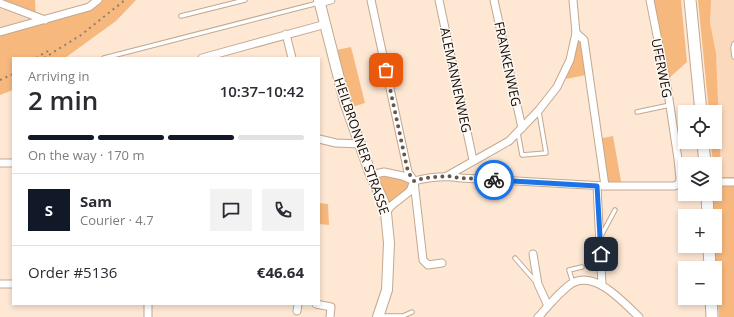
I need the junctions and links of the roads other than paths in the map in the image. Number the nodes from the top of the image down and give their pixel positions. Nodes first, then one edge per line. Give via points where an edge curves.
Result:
1 (98, 0) edge
2 (245, 0) edge
3 (331, 0) edge
4 (371, 0) edge
5 (439, 0) edge
6 (494, 0) edge
7 (573, 0) edge
8 (650, 0) edge
9 (690, 0) edge
10 (319, 1) edge
11 (0, 3) edge
12 (181, 16) dead end
13 (45, 20) junction
14 (326, 24) junction
15 (0, 32) edge
16 (576, 33) junction
17 (286, 34) junction
18 (734, 44) edge
19 (228, 55) edge
20 (108, 57) edge
21 (211, 57) edge
22 (292, 57) edge
23 (734, 57) edge
24 (670, 105) junction
25 (700, 105) edge
26 (539, 110) junction
27 (637, 112) dead end
28 (520, 130) junction
29 (320, 139) edge
30 (361, 144) junction
31 (473, 160) junction
32 (0, 163) edge
33 (12, 163) edge
34 (371, 175) junction
35 (447, 176) junction
36 (414, 181) junction
37 (722, 182) edge
38 (734, 182) edge
39 (597, 186) junction
40 (605, 186) junction
41 (615, 210) dead end
42 (386, 213) junction
43 (600, 238) junction
44 (533, 254) dead end
45 (515, 258) dead end
46 (442, 263) dead end
47 (582, 268) dead end
48 (573, 283) junction
49 (0, 284) edge
50 (12, 284) edge
51 (538, 284) junction
52 (602, 285) junction
53 (148, 305) edge
54 (320, 305) edge
55 (548, 306) junction
56 (412, 312) dead end
57 (378, 316) edge
58 (148, 317) edge
59 (330, 317) edge
60 (538, 317) edge
61 (639, 317) edge

1 - 13 street via 89,8
2 - 12 lane
3 - 10 street
4 - 36 street via 408,172
5 - 31 street, ALEMANNENWEG
6 - 28 street, FRANKENWEG
7 - 16 street
8 - 24 street, UFERWEG
9 - 25 main road
10 - 14 street, HEILBRONNER STRASSE
10 - 20 lane
11 - 13 street
13 - 15 street
14 - 17 street
14 - 30 street, HEILBRONNER STRASSE via 344,96
16 - 26 street via 570,60 557,87
16 - 40 street via 584,40
17 - 19 street
17 - 22 street
18 - 23 lane
19 - 21 street
24 - 27 lane
24 - 40 street, UFERWEG via 679,184
26 - 28 street
26 - 28 lane via 546,153 522,155
28 - 31 street via 508,141
29 - 30 street
30 - 34 street, HEILBRONNER STRASSE
31 - 35 street
32 - 33 street
34 - 36 street via 384,172
34 - 42 street, HEILBRONNER STRASSE
35 - 36 street
35 - 39 street
36 - 42 street via 410,191
36 - 46 street via 423,260 428,265
37 - 38 street
39 - 40 street
39 - 43 street
41 - 43 lane
42 - 57 street, HEILBRONNER STRASSE via 389,242 387,290
43 - 52 street
44 - 51 street
45 - 51 lane
47 - 48 lane via 569,270
48 - 52 street via 592,281
48 - 55 street
49 - 50 street
51 - 55 street
52 - 61 street
53 - 58 street
54 - 59 street via 331,308
55 - 60 street
56 - 57 lane via 403,316

